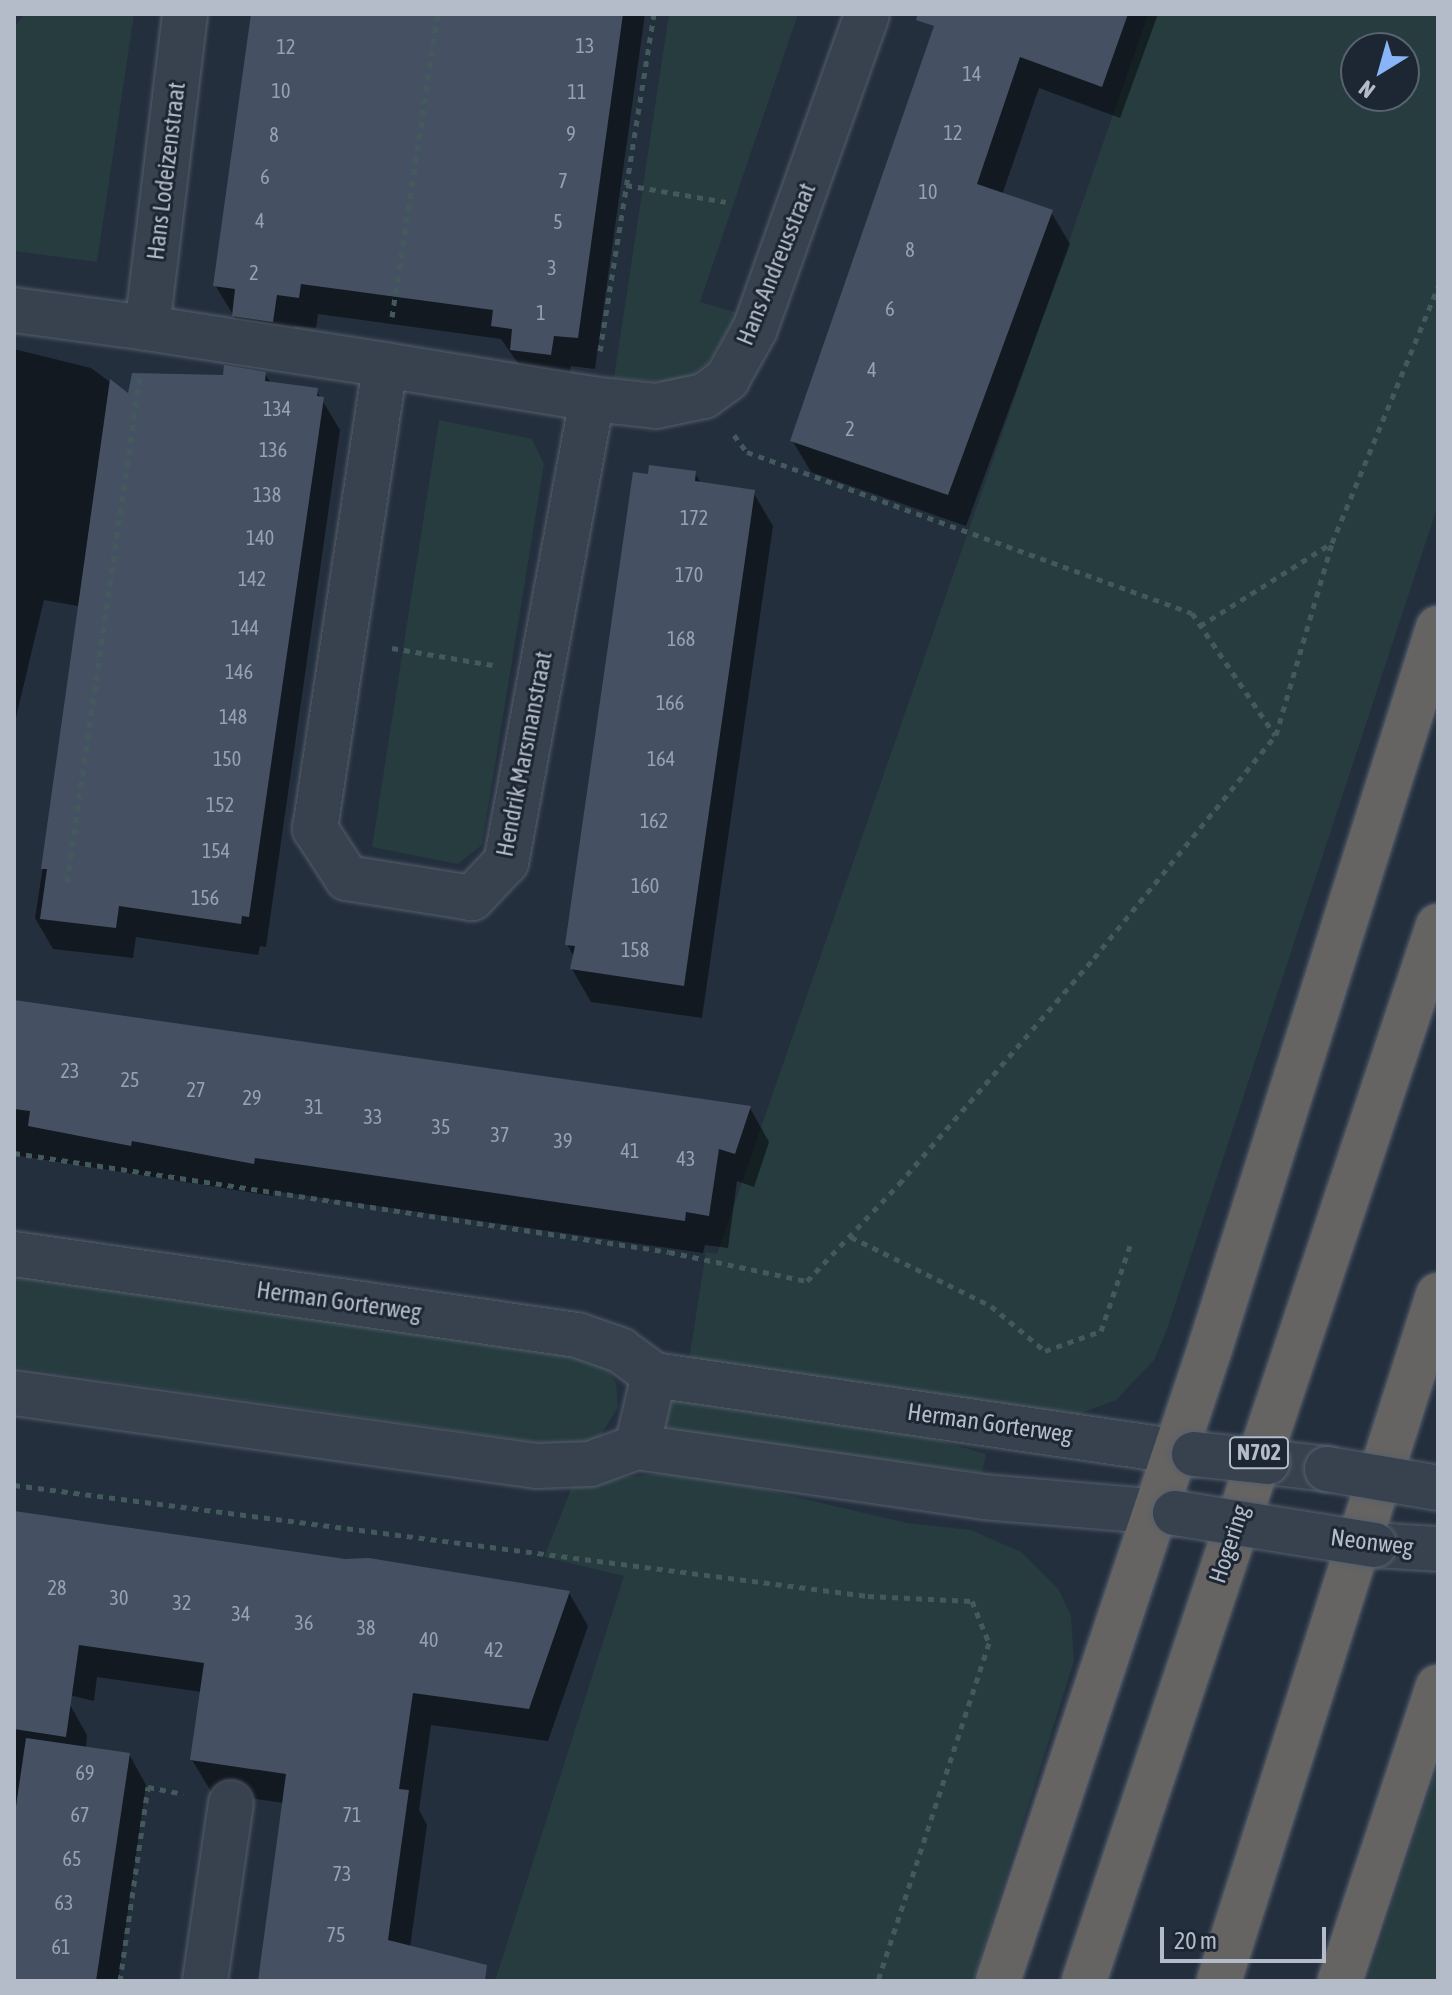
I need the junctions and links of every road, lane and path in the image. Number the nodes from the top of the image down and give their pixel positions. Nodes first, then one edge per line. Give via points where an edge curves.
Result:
1 (185, 14) edge
2 (438, 14) edge
3 (654, 14) edge
4 (867, 14) edge
5 (626, 185) junction
6 (726, 202) dead end
7 (1438, 287) edge
8 (14, 310) edge
9 (147, 328) junction
10 (385, 365) junction
11 (704, 396) junction
12 (592, 399) junction
13 (1332, 543) junction
14 (1200, 626) junction
15 (1438, 628) edge
16 (344, 639) junction
17 (541, 674) junction
18 (1276, 735) junction
19 (67, 882) dead end
20 (1438, 926) edge
21 (14, 1153) edge
22 (851, 1237) junction
23 (1132, 1240) dead end
24 (14, 1254) edge
25 (1438, 1295) edge
26 (654, 1375) junction
27 (14, 1393) edge
28 (637, 1447) junction
29 (1184, 1453) junction
30 (14, 1485) edge
31 (1438, 1488) edge
32 (1165, 1512) junction
33 (1437, 1549) edge
34 (1438, 1687) edge
35 (231, 1803) dead end
36 (205, 1981) edge
37 (878, 1981) edge
38 (998, 1981) edge
39 (1084, 1981) edge
40 (1219, 1981) edge
41 (1340, 1981) edge

1 - 9 street, Hans Lodeizenstraat
2 - 10 path
3 - 5 path
4 - 11 street, Hans Andreusstraat via 755,329 727,379
5 - 6 path
5 - 12 path
7 - 13 path
8 - 9 street
9 - 10 street
9 - 19 path
10 - 12 street
10 - 16 street, Hendrik Marsmanstraat
11 - 12 street via 656,406
11 - 14 path via 747,452 1192,613
12 - 17 street, Hendrik Marsmanstraat
13 - 14 path
13 - 18 path
14 - 18 path
15 - 29 highway
16 - 17 path
16 - 17 street, Hendrik Marsmanstraat via 315,829 347,878 472,898 506,862
18 - 22 path via 1192,843
20 - 39 highway, Hogering / N702
21 - 22 path via 669,1252 807,1281
22 - 23 path via 991,1306 1045,1351 1101,1331
24 - 26 street, Herman Gorterweg via 577,1335 620,1350
25 - 40 highway
26 - 28 street
26 - 29 street, Herman Gorterweg
27 - 28 street via 537,1466 590,1464
28 - 32 street via 983,1497
29 - 31 street, Herman Gorterweg, bridge
29 - 32 highway
30 - 37 path via 868,1596 972,1601 989,1643
32 - 33 street, Neonweg, bridge
32 - 38 highway
34 - 41 highway
35 - 36 street

